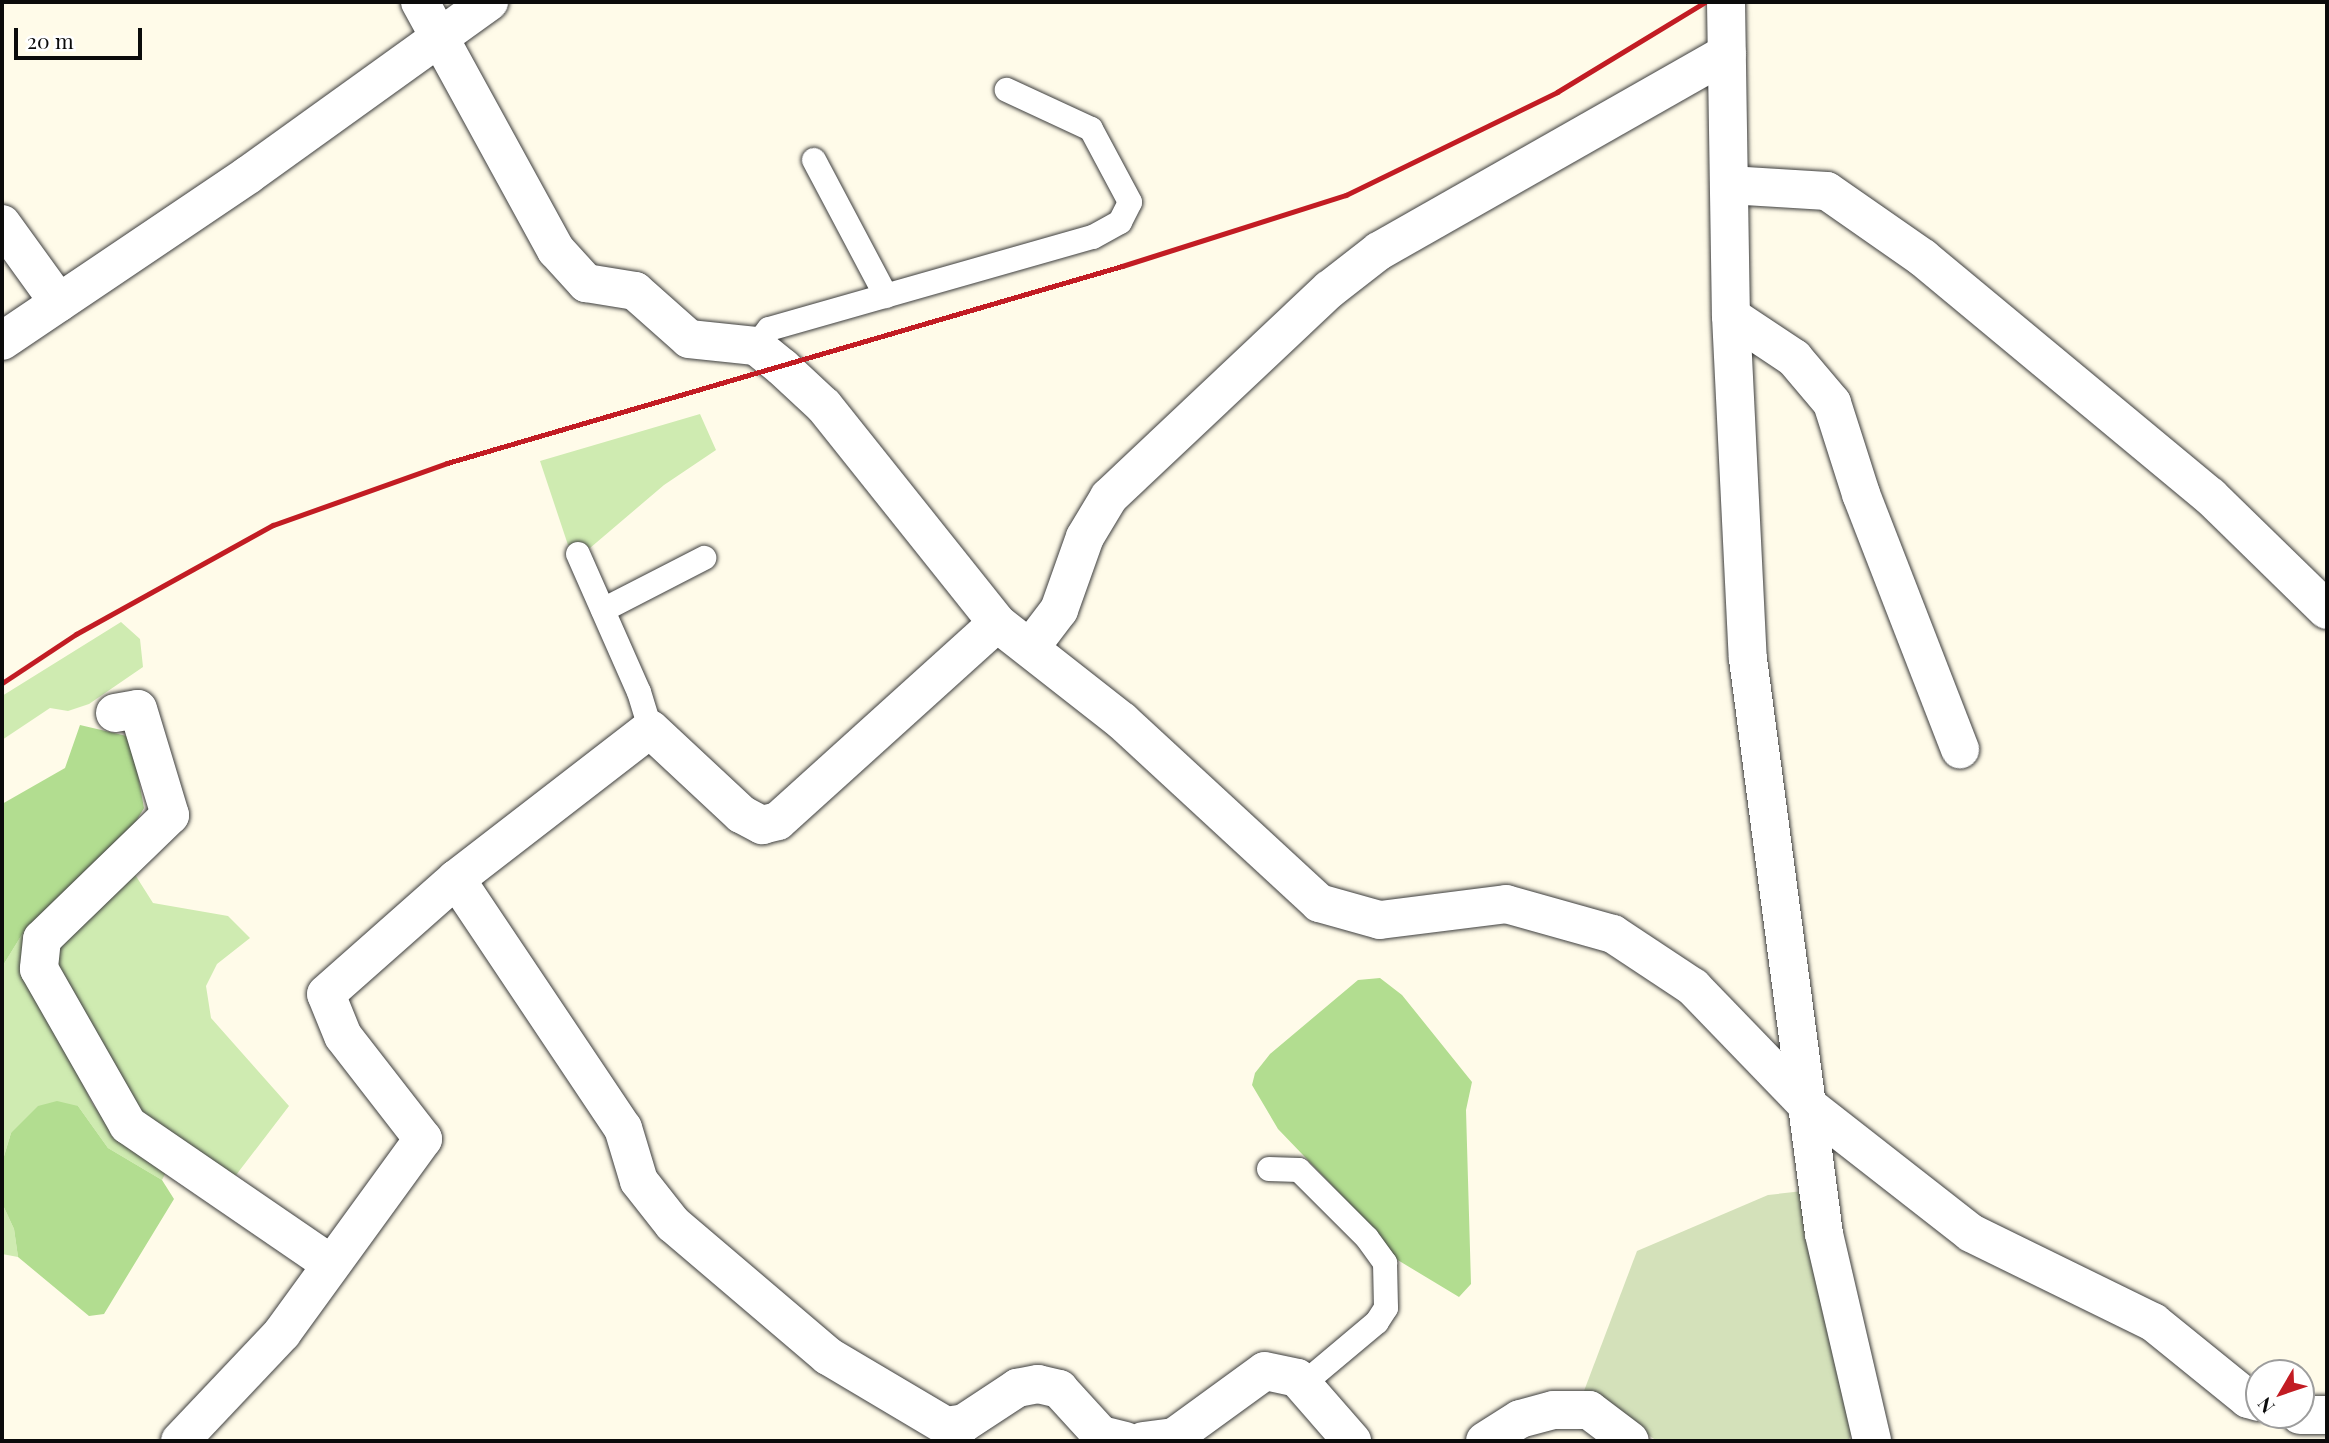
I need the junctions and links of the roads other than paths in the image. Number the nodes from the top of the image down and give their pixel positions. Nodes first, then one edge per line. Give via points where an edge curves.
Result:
1 (421, 2) edge
2 (489, 2) edge
3 (1726, 2) edge
4 (438, 38) junction
5 (1727, 53) junction
6 (1007, 90) dead end
7 (814, 160) dead end
8 (1729, 185) junction
9 (2, 224) edge
10 (886, 296) junction
11 (58, 303) junction
12 (1731, 316) junction
13 (2, 341) edge
14 (756, 346) junction
15 (578, 554) dead end
16 (704, 558) dead end
17 (603, 610) junction
18 (2327, 610) edge
19 (997, 623) junction
20 (1030, 648) junction
21 (115, 713) dead end
22 (650, 729) junction
23 (1960, 749) dead end
24 (456, 879) junction
25 (1806, 1104) junction
26 (1269, 1169) dead end
27 (331, 1264) junction
28 (1303, 1384) junction
29 (2245, 1397) edge
30 (180, 1441) edge
31 (1125, 1441) edge
32 (1143, 1441) edge
33 (1352, 1441) edge
34 (1485, 1441) edge
35 (1630, 1441) edge
36 (1872, 1441) edge

1 - 4 street
2 - 4 street
3 - 5 street
4 - 11 street via 248,175
4 - 14 street via 556,250 586,283 635,291 689,339
5 - 8 street
5 - 20 street via 1379,251 1330,289 1109,497 1085,537 1059,611
6 - 10 lane via 1091,129 1130,202 1120,222 1093,237
7 - 10 lane
8 - 12 street
8 - 18 street via 1827,191 1923,258 2210,496
9 - 11 street
10 - 14 lane via 769,329
11 - 13 street
12 - 23 street via 1794,358 1832,403 1861,494
12 - 25 street via 1748,659
14 - 19 street via 824,407
15 - 17 lane
16 - 17 lane
17 - 22 lane
19 - 20 street
19 - 22 street via 778,821 762,825 741,814
20 - 25 street via 1122,721 1320,903 1380,920 1506,904 1613,934 1693,987
21 - 27 street via 138,709 170,815 42,939 39,969 128,1125
22 - 24 street
24 - 27 street via 326,994 343,1036 423,1139
24 - 31 street via 623,1129 639,1181 673,1224 828,1356 946,1426 964,1423 1017,1388 1038,1384 1059,1389 1101,1435
25 - 29 street via 1971,1233 2153,1322
25 - 36 street via 1824,1234
26 - 28 lane via 1299,1170 1367,1238 1385,1263 1386,1308 1377,1322
27 - 30 street via 282,1333
28 - 32 street via 1297,1378 1265,1371 1174,1437
28 - 33 street
34 - 35 street via 1520,1419 1589,1410

